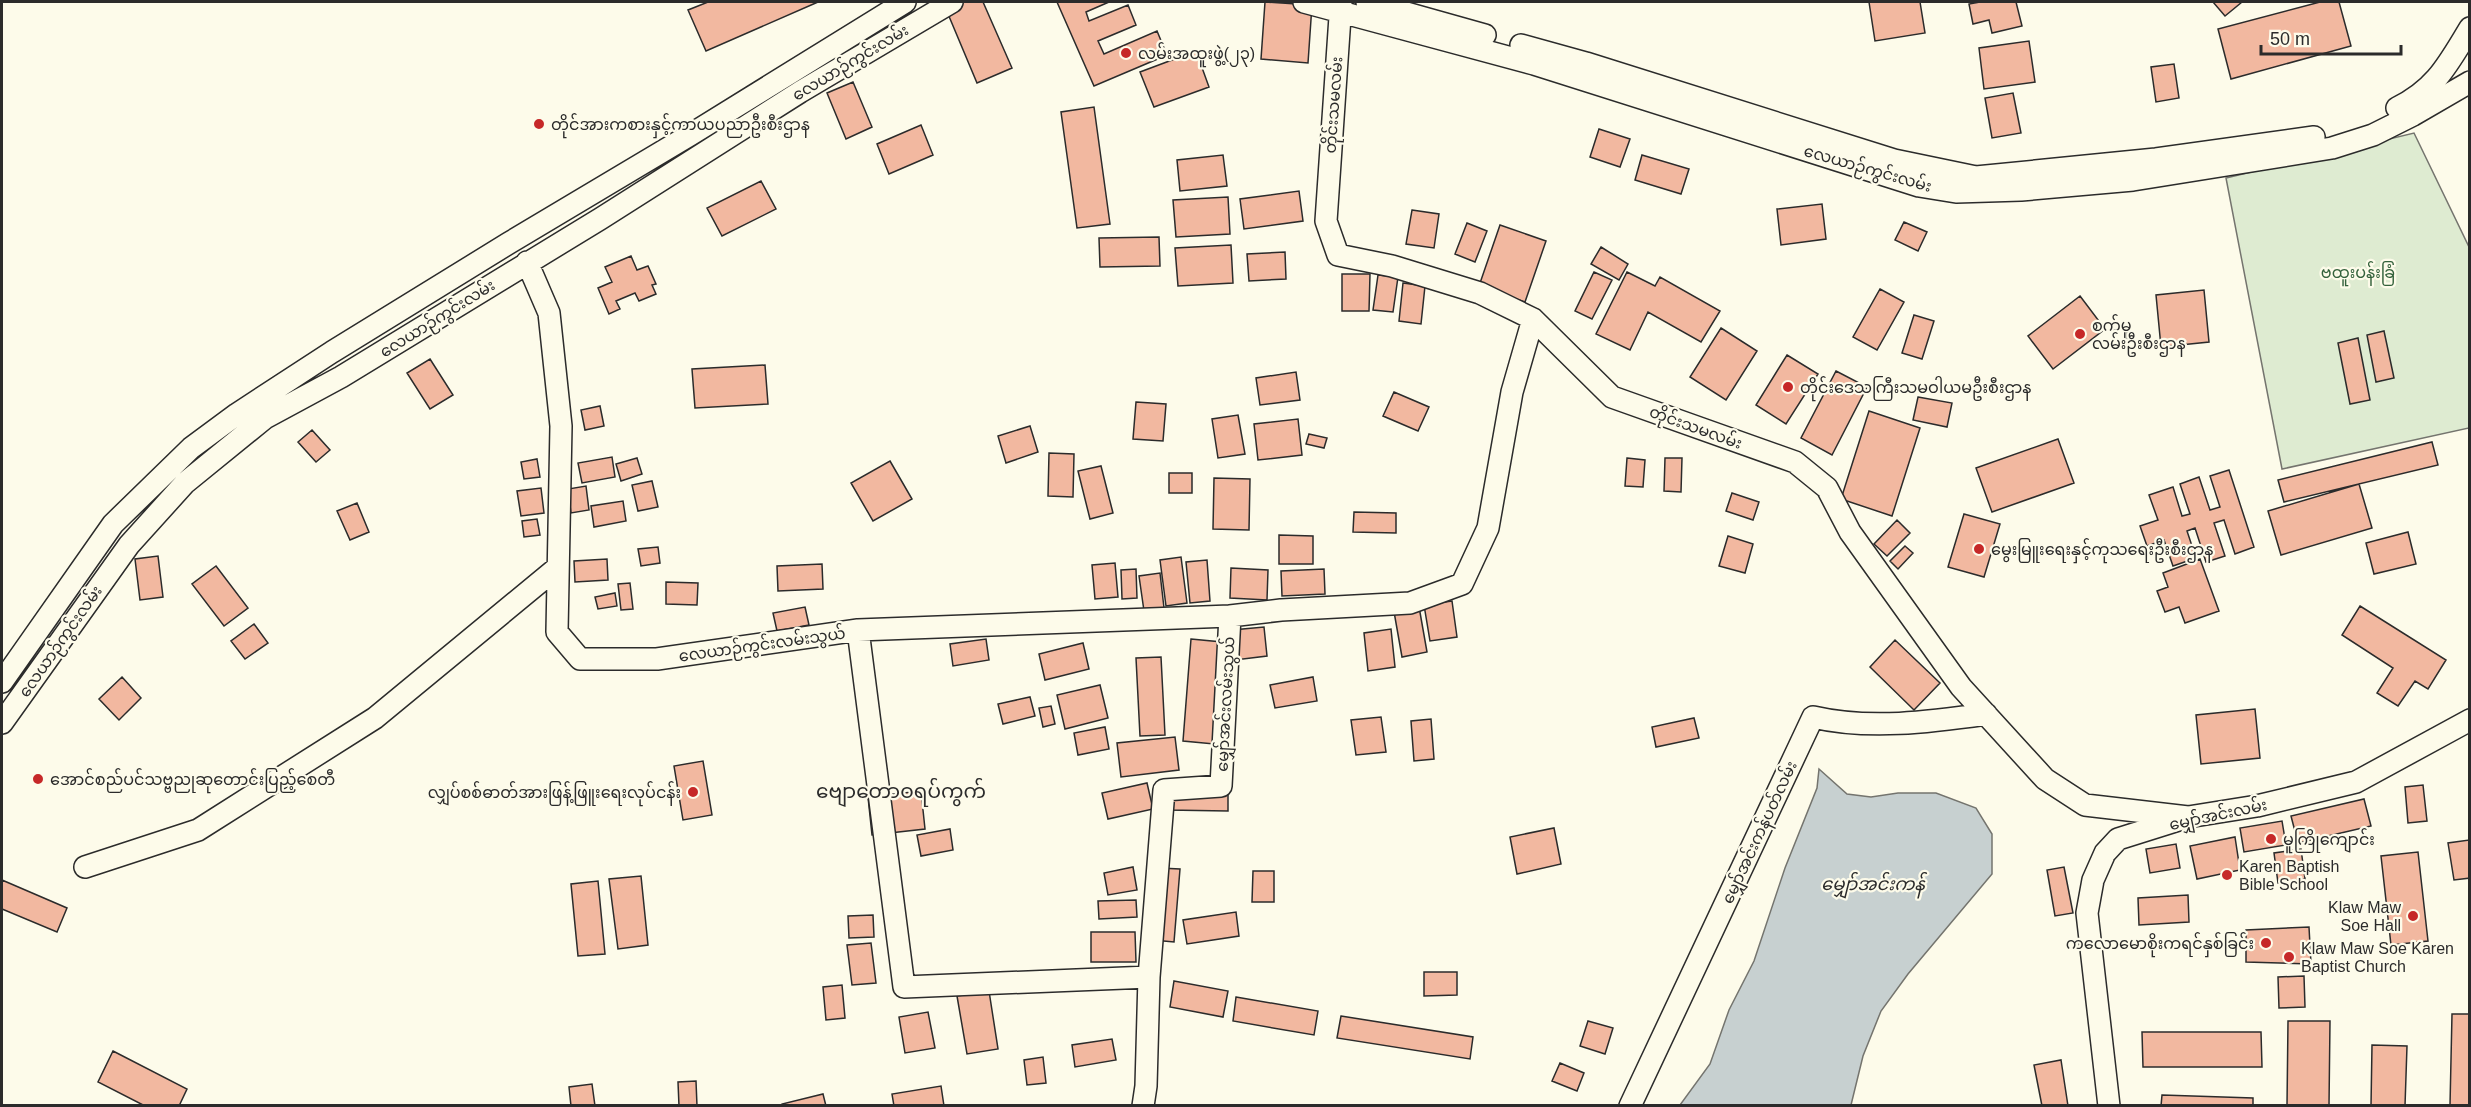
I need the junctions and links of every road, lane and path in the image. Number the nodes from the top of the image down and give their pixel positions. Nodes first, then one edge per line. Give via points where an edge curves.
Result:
1 (905, 2) edge
2 (952, 2) edge
3 (1304, 2) edge
4 (1367, 2) edge
5 (1340, 6) edge
6 (2469, 28) edge
7 (2469, 81) edge
8 (527, 262) junction
9 (1533, 319) junction
10 (558, 567) junction
11 (1230, 616) junction
12 (858, 630) junction
13 (2, 682) edge
14 (1986, 714) junction
15 (2469, 720) edge
16 (2, 723) edge
17 (2188, 817) junction
18 (85, 867) dead end
19 (1149, 977) junction
20 (1143, 1106) edge
21 (1630, 1106) edge
22 (2109, 1106) edge

1 - 13 street, လေယာဉ်ကွင်းလမ်း via 362,334 191,448 112,524
2 - 8 street, လေယာဉ်ကွင်းလမ်း
3 - 5 street, လေယာဉ်ကွင်းလမ်း
4 - 6 street, လေယာဉ်ကွင်းလမ်း via 1586,63 1894,160 1976,177 2157,159 2328,135 2368,122 2429,88 2440,77
5 - 7 street, လေယာဉ်ကွင်းလမ်း via 1919,186 1956,192 2133,180 2332,148 2373,135
5 - 9 street, တိုင်းသမလမ်း via 1326,221 1338,255 1392,266 1480,293
8 - 10 street, လေယာဉ်ကွင်းလမ်းသွယ် via 549,313 561,426
8 - 16 street, လေယာဉ်ကွင်းလမ်း via 341,377 265,418 185,483 129,545
9 - 11 street, မျှော်အင်းလမ်းသွယ် via 1512,392 1488,528 1462,584 1410,603
9 - 14 street, တိုင်းသမလမ်း via 1612,397 1795,462 1827,488 1850,532 1961,687
10 - 12 street, လေယာဉ်ကွင်းလမ်းသွယ် via 557,632 580,659 657,659
10 - 18 street via 375,718 198,830
11 - 12 street
11 - 19 street, မျှော်အင်းလမ်းသွယ် via 1221,786 1164,790
12 - 19 street, လေယာဉ်ကွင်းလမ်းသွယ် via 904,987
14 - 17 street, တိုင်းသမလမ်း via 2045,779 2085,805
14 - 21 street, မျှော်အင်းကန်ပတ်လမ်း via 1932,722 1839,723 1813,717
15 - 17 street, မျှော်အင်းလမ်း via 2356,782 2257,806
17 - 22 street, မျှော်အင်းလမ်း via 2118,839 2105,853 2093,880 2087,913
19 - 20 street, မျှော်အင်းလမ်းသွယ်

